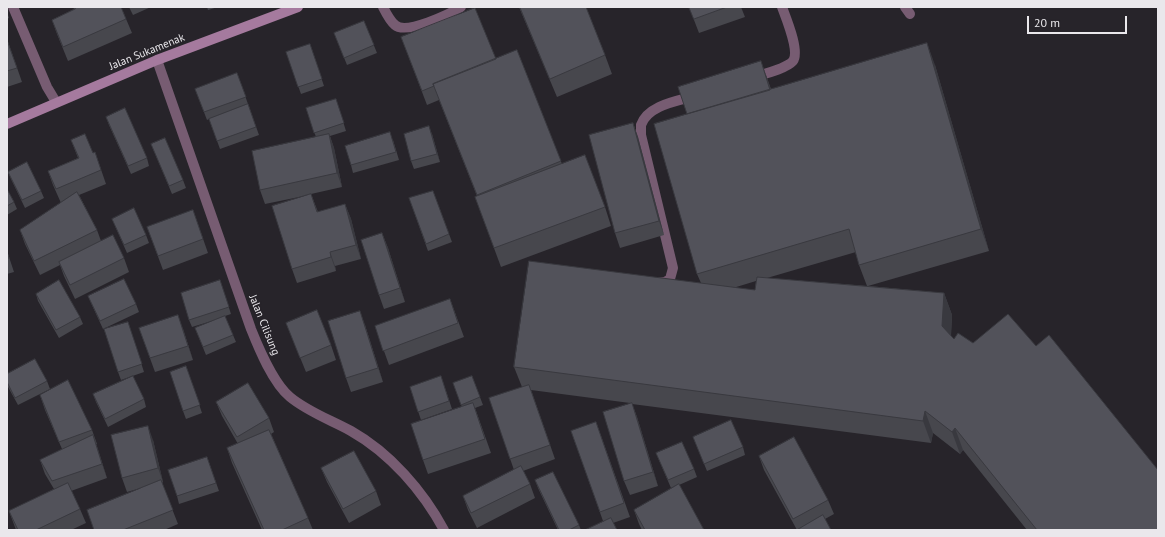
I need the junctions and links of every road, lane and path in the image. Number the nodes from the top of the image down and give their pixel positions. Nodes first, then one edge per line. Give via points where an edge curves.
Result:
1 (13, 7) edge
2 (383, 7) edge
3 (462, 7) edge
4 (782, 7) edge
5 (292, 8) edge
6 (157, 60) junction
7 (740, 81) edge
8 (703, 93) edge
9 (56, 102) junction
10 (7, 124) edge
11 (645, 281) edge
12 (444, 530) edge

1 - 9 street via 47,87
2 - 3 street via 395,26 404,28 424,24
4 - 7 street via 795,46 793,61 786,66
5 - 6 main road, Jalan Sukamenak
6 - 9 main road, Jalan Sukamenak
6 - 12 street, Jalan Cilisung via 251,329 274,376 289,396 307,409 353,432 378,449 420,493
8 - 11 street via 659,107 651,112 641,125 641,135 673,268 670,279 665,282
9 - 10 main road, Jalan Sukamenak

